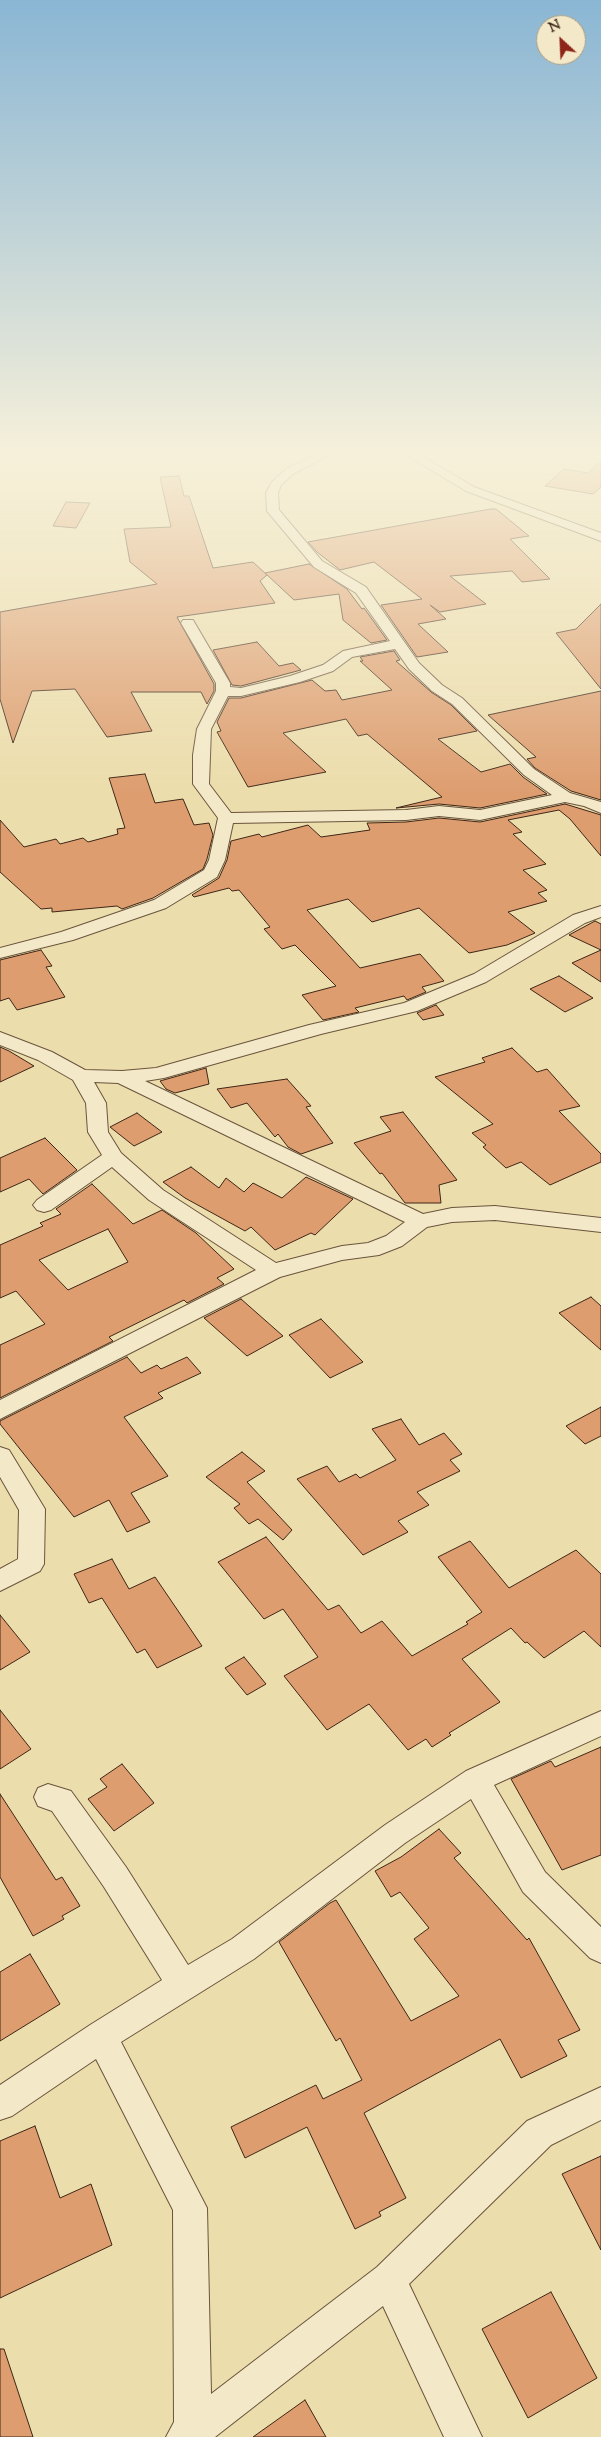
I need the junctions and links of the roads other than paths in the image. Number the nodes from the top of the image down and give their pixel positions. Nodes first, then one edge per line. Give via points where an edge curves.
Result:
1 (323, 567) edge
2 (188, 623) dead end
3 (397, 644) junction
4 (222, 691) junction
5 (565, 797) junction
6 (601, 808) edge
7 (226, 818) junction
8 (601, 910) edge
9 (0, 953) edge
10 (0, 1038) edge
11 (81, 1076) junction
12 (122, 1077) junction
13 (114, 1157) junction
14 (44, 1206) dead end
15 (421, 1221) junction
16 (601, 1225) edge
17 (273, 1271) junction
18 (0, 1410) edge
19 (0, 1456) edge
20 (0, 1581) edge
21 (601, 1722) edge
22 (476, 1780) junction
23 (48, 1797) dead end
24 (601, 1948) edge
25 (183, 1985) junction
26 (101, 2036) junction
27 (601, 2103) edge
28 (0, 2104) edge
29 (389, 2279) junction
30 (189, 2433) edge
31 (463, 2437) edge

1 - 3 street via 361,590
2 - 4 street via 221,676
3 - 4 street via 348,654 328,668 295,679 241,692
3 - 5 street via 414,666 437,688 457,701 529,772
4 - 7 street via 204,729 201,784
5 - 6 street via 590,802
5 - 7 street via 480,815 439,811 406,815
7 - 9 street via 211,873 160,904 66,936
8 - 12 street via 579,919 480,978 410,1006 157,1074
10 - 11 street via 45,1056
11 - 12 street
11 - 13 street via 96,1103 98,1132
12 - 15 street
13 - 14 street
13 - 17 street via 156,1195
15 - 16 street via 452,1215 495,1213
15 - 17 street via 394,1241 370,1250 342,1253
17 - 18 street
19 - 20 street via 32,1509 31,1564
21 - 22 street
22 - 24 street via 534,1882
22 - 25 street via 395,1834 244,1949
23 - 25 street via 61,1800 115,1877
25 - 26 street
26 - 28 street
26 - 30 street via 190,2208
27 - 29 street via 539,2133
29 - 30 street
29 - 31 street

